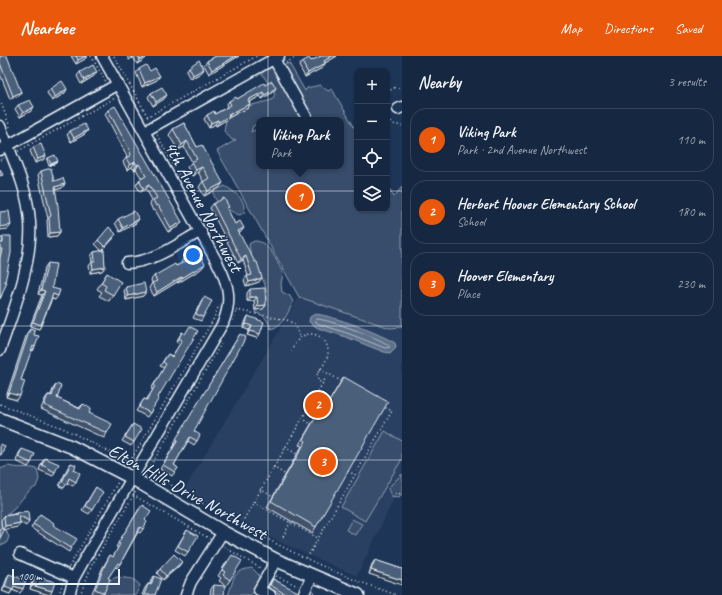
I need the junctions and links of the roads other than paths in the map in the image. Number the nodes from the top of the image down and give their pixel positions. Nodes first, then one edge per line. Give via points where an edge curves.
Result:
1 (102, 56) edge
2 (277, 61) edge
3 (118, 84) junction
4 (306, 117) edge
5 (0, 126) edge
6 (145, 131) junction
7 (2, 154) edge
8 (201, 231) junction
9 (127, 263) dead end
10 (0, 350) edge
11 (0, 418) edge
12 (132, 478) junction
13 (222, 532) junction
14 (20, 554) dead end
15 (276, 560) junction
16 (312, 576) junction
17 (70, 577) junction
18 (304, 592) edge
19 (351, 594) edge
20 (69, 595) edge
21 (186, 595) edge
22 (270, 595) edge

1 - 3 street, 4th Avenue Northwest
2 - 4 street
2 - 6 street
3 - 6 street, 4th Avenue Northwest
3 - 7 street
5 - 7 street
6 - 8 street, 4th Avenue Northwest
7 - 10 street via 24,191 30,236 21,284
8 - 9 street via 152,258
8 - 12 street, 4th Avenue Northwest via 225,277 228,311
11 - 12 main road, Elton Hills Drive Northwest via 72,447
12 - 13 main road, Elton Hills Drive Northwest
12 - 17 street, 4th Avenue Northwest
13 - 15 main road, Elton Hills Drive Northwest
13 - 21 street via 191,582
14 - 17 street
15 - 16 main road, Elton Hills Drive Northwest
15 - 22 street via 259,590
16 - 18 street
16 - 19 main road, Elton Hills Drive Northwest
17 - 20 street, 4th Avenue Northwest

